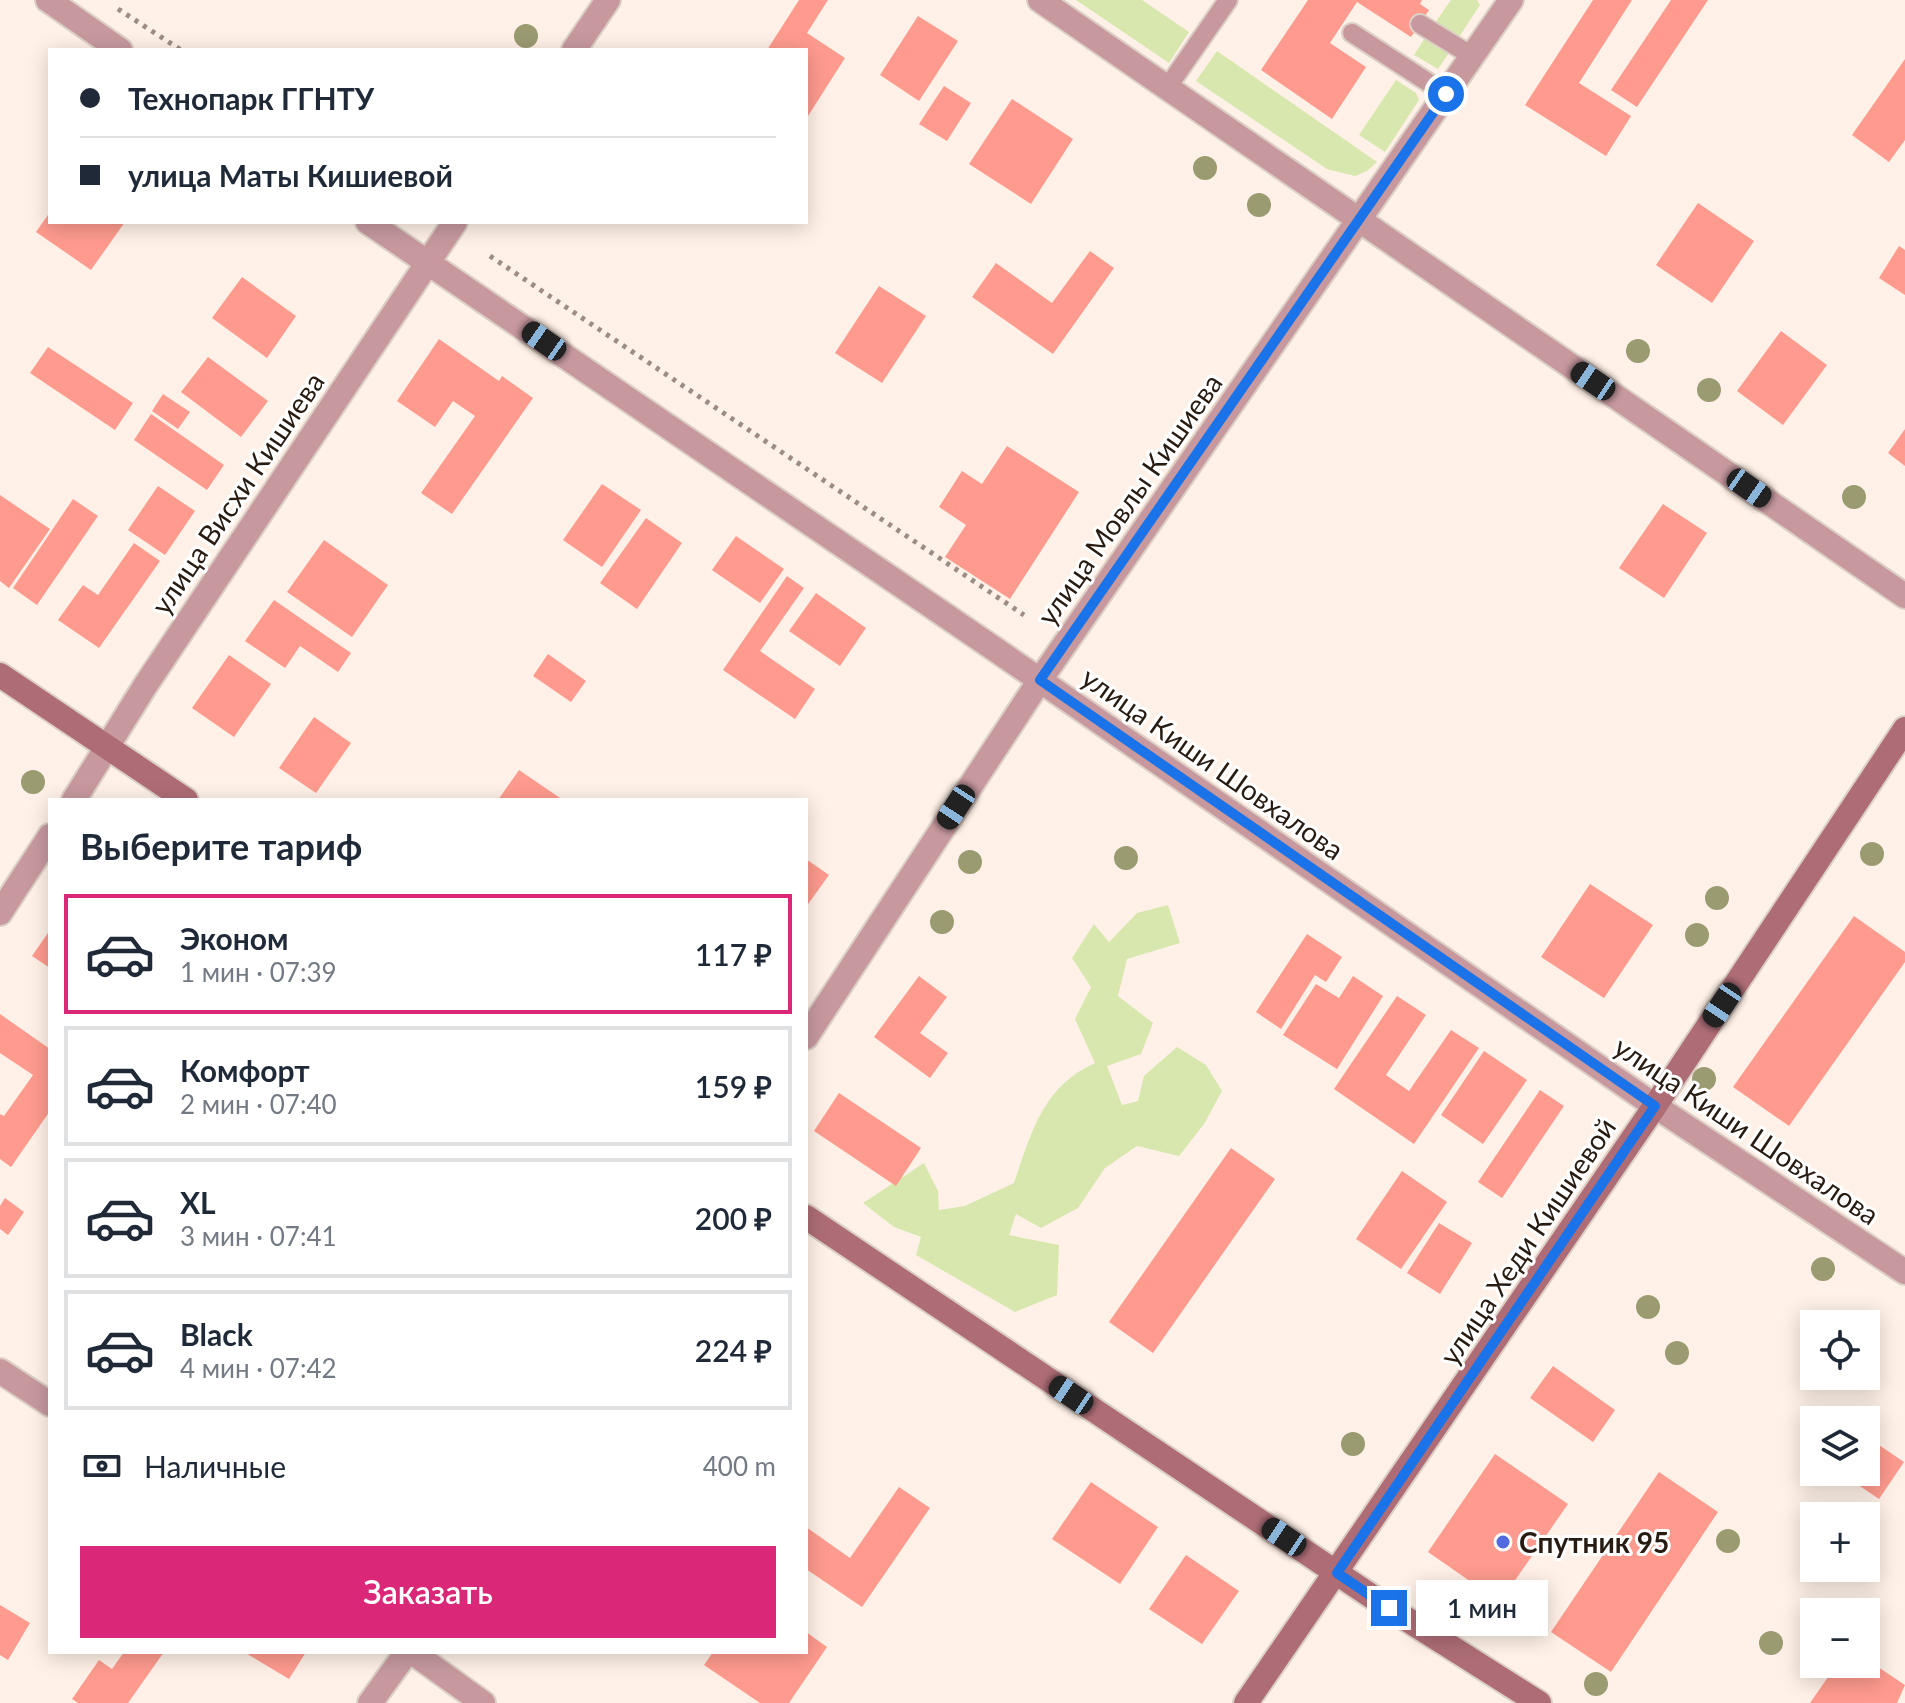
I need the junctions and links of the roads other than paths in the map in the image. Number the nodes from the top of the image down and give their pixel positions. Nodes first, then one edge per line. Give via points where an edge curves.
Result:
1 (48, 0) edge
2 (608, 0) edge
3 (1040, 0) edge
4 (1228, 0) edge
5 (1508, 1) edge
6 (1420, 24) dead end
7 (1352, 33) dead end
8 (117, 48) edge
9 (575, 48) edge
10 (1472, 56) junction
11 (1167, 88) junction
12 (1446, 94) junction
13 (1358, 220) junction
14 (371, 224) edge
15 (454, 224) edge
16 (428, 262) junction
17 (1905, 596) edge
18 (0, 675) edge
19 (1040, 680) junction
20 (1905, 729) edge
21 (108, 747) junction
22 (75, 798) edge
23 (183, 798) edge
24 (48, 839) edge
25 (0, 913) edge
26 (808, 1034) edge
27 (1655, 1106) junction
28 (808, 1218) edge
29 (1905, 1272) edge
30 (0, 1371) edge
31 (48, 1403) edge
32 (1337, 1573) junction
33 (407, 1654) edge
34 (412, 1654) edge
35 (370, 1703) edge
36 (483, 1703) edge
37 (1246, 1703) edge
38 (1539, 1703) edge

1 - 8 street
2 - 9 street
3 - 11 street
4 - 11 lane
5 - 10 street, улица Мовлы Кишиева
6 - 10 lane
7 - 12 lane
10 - 12 street, улица Мовлы Кишиева
11 - 13 street
12 - 13 street, улица Мовлы Кишиева
13 - 17 street
13 - 19 street, улица Мовлы Кишиева
14 - 16 street, улица Киши Шовхалова
15 - 16 street, улица Висхи Кишиева
16 - 19 street, улица Киши Шовхалова
16 - 21 street, улица Висхи Кишиева
18 - 21 main road
19 - 26 street, улица Мовлы Кишиева
19 - 27 street, улица Киши Шовхалова
20 - 27 main road, улица Хеди Кишиевой
21 - 22 street, улица Висхи Кишиева
21 - 23 main road
24 - 25 street
27 - 29 street, улица Киши Шовхалова
27 - 32 main road, улица Хеди Кишиевой
28 - 32 main road
30 - 31 street
32 - 37 main road, улица Хеди Кишиевой
32 - 38 main road
33 - 35 street
34 - 36 street

